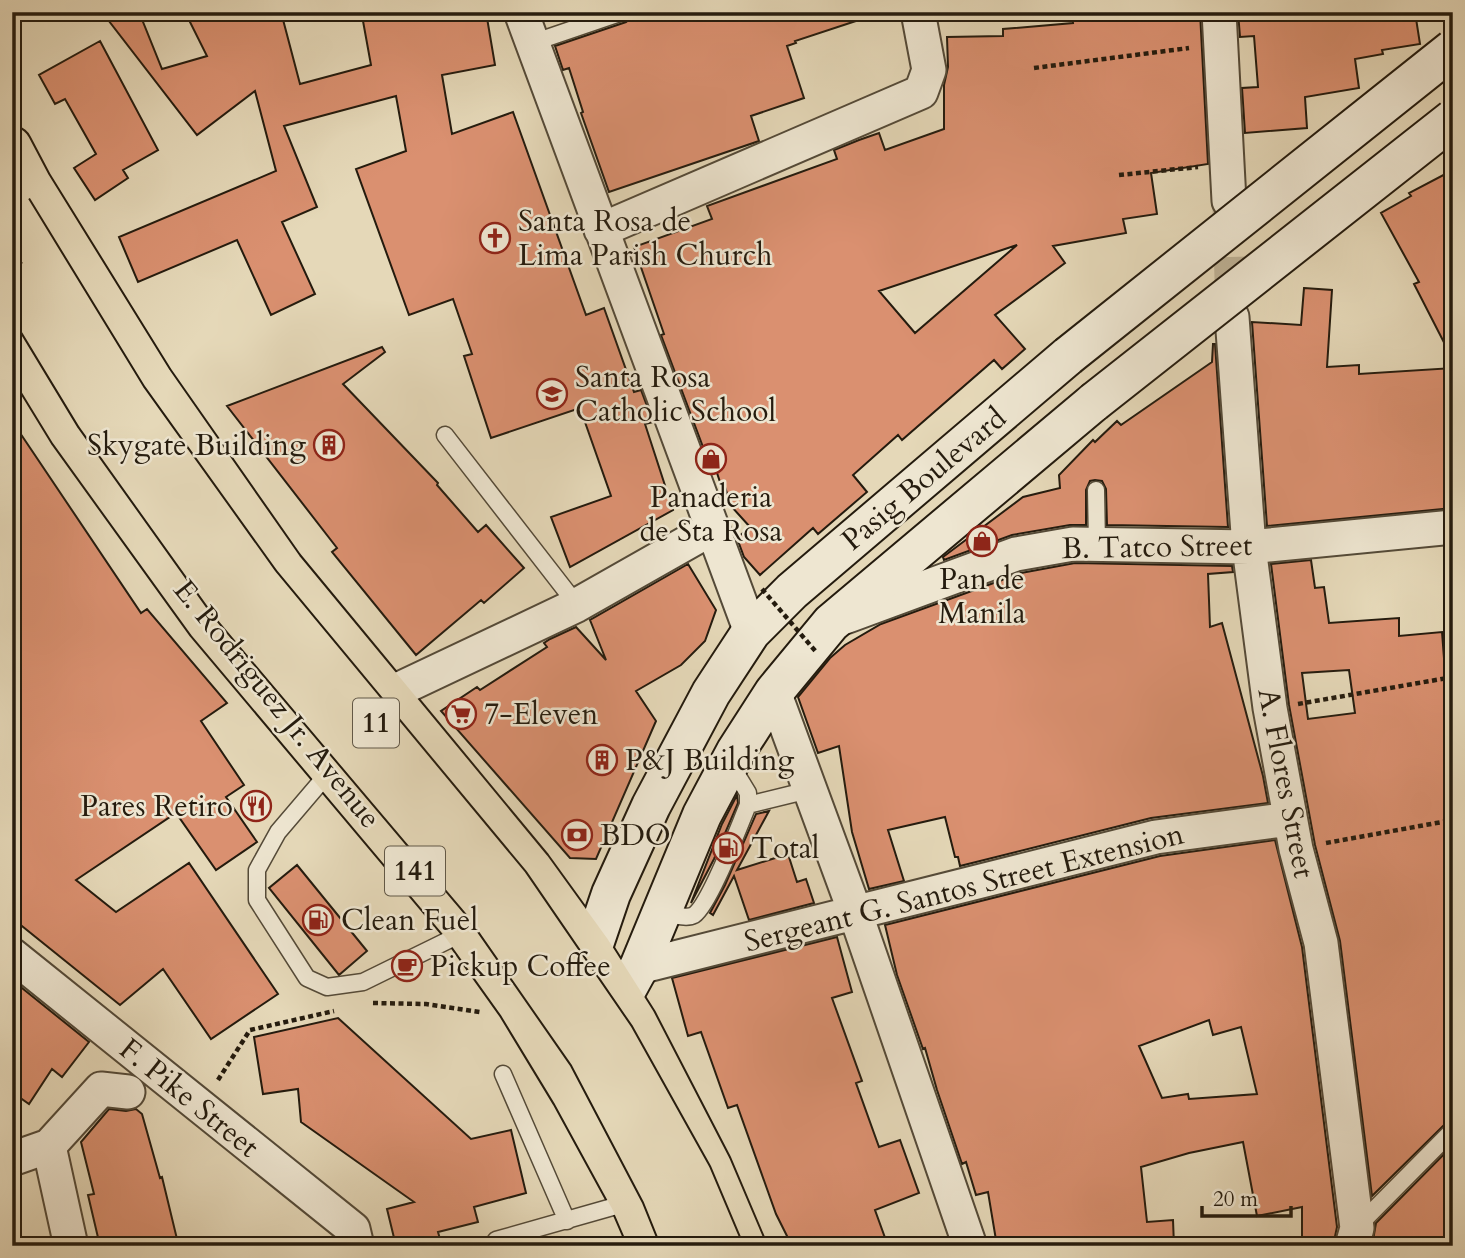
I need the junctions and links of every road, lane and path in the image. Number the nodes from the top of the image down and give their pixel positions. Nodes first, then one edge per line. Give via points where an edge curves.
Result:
1 (521, 12) edge
2 (623, 12) edge
3 (918, 12) edge
4 (1220, 28) edge
5 (532, 43) junction
6 (1453, 49) edge
7 (1034, 68) dead end
8 (1453, 119) edge
9 (12, 146) edge
10 (1228, 164) junction
11 (1119, 175) dead end
12 (1229, 201) tunnel mouth
13 (12, 209) edge
14 (601, 230) junction
15 (12, 279) edge
16 (1232, 317) tunnel mouth
17 (12, 340) edge
18 (445, 435) dead end
19 (1096, 490) dead end
20 (1453, 527) edge
21 (711, 529) junction
22 (1097, 544) junction
23 (1249, 547) junction
24 (762, 589) dead end
25 (577, 605) junction
26 (751, 632) junction
27 (824, 638) junction
28 (1453, 677) edge
29 (381, 684) junction
30 (774, 692) junction
31 (1270, 708) junction
32 (299, 734) junction
33 (730, 763) junction
34 (330, 771) junction
35 (809, 790) junction
36 (748, 805) junction
37 (1453, 820) edge
38 (1293, 834) junction
39 (661, 911) junction
40 (855, 912) junction
41 (465, 932) junction
42 (592, 950) junction
43 (12, 955) edge
44 (631, 983) junction
45 (370, 1002) dead end
46 (343, 1009) dead end
47 (525, 1018) junction
48 (548, 1056) junction
49 (503, 1074) dead end
50 (128, 1092) dead end
51 (200, 1107) junction
52 (1453, 1129) edge
53 (49, 1146) junction
54 (12, 1159) edge
55 (630, 1202) junction
56 (567, 1221) junction
57 (1355, 1237) edge
58 (496, 1240) dead end
59 (71, 1246) edge
60 (357, 1246) edge
61 (649, 1246) edge
62 (682, 1246) edge
63 (722, 1246) edge
64 (746, 1246) edge
65 (970, 1246) edge

1 - 5 street
2 - 5 lane
3 - 14 street via 929,70 922,92
4 - 7 path
4 - 10 street
5 - 14 street
6 - 26 main road, Pasig Boulevard, bridge via 1068,356 792,591
8 - 27 main road, Pasig Boulevard, bridge via 1094,402
9 - 29 main road via 153,381 284,567
10 - 11 path
10 - 12 street
13 - 63 main road, 11, bridge via 127,397 261,584 510,884 608,1026 692,1175
14 - 21 street
15 - 62 main road, 11, bridge via 95,416 230,605 483,904 580,1044 661,1194
16 - 23 street, A. Flores Street
17 - 32 main road, E. Rodriguez Jr. Avenue / 141 via 69,433 206,623
18 - 25 lane
19 - 22 lane
20 - 23 street, B. Tatco Street
21 - 25 street
21 - 26 street
22 - 23 street, B. Tatco Street
22 - 27 street, B. Tatco Street via 1016,554 922,587
23 - 31 street, A. Flores Street
24 - 27 path, bridge
25 - 29 street
26 - 42 main road, Pasig Boulevard via 710,693 651,806 611,894
27 - 30 main road, Pasig Boulevard
28 - 31 path
29 - 32 main road
29 - 42 main road via 532,867
30 - 33 main road, Pasig Boulevard
30 - 35 street
31 - 38 street, A. Flores Street
32 - 34 main road, E. Rodriguez Jr. Avenue / 141
33 - 36 lane via 748,793
33 - 39 main road, Pasig Boulevard
34 - 41 main road, E. Rodriguez Jr. Avenue / 141
34 - 41 lane via 278,832 257,870 257,900 307,978 327,986 363,982
35 - 36 lane
35 - 40 street
36 - 39 lane via 711,890 694,914 685,917
37 - 38 path
38 - 40 street, Sergeant G. Santos Street Extension via 1156,837
38 - 57 street, A. Flores Street via 1321,943
39 - 44 main road, Pasig Boulevard
40 - 44 street, Sergeant G. Santos Street Extension
40 - 65 street
41 - 47 main road, E. Rodriguez Jr. Avenue / 141
42 - 44 main road
42 - 47 main road, Pasig Boulevard
43 - 51 street, F. Pike Street
44 - 48 main road
44 - 64 main road via 637,1021 712,1166
45 - 47 path via 426,1004
46 - 51 path via 250,1030
47 - 48 main road, E. Rodriguez Jr. Avenue / 141
48 - 55 main road, E. Rodriguez Jr. Avenue / 141
49 - 56 lane
50 - 53 street via 101,1089
51 - 60 street, F. Pike Street via 353,1229
52 - 57 lane
53 - 54 street
53 - 59 street
55 - 56 lane
55 - 61 main road, E. Rodriguez Jr. Avenue / 141
56 - 58 lane

